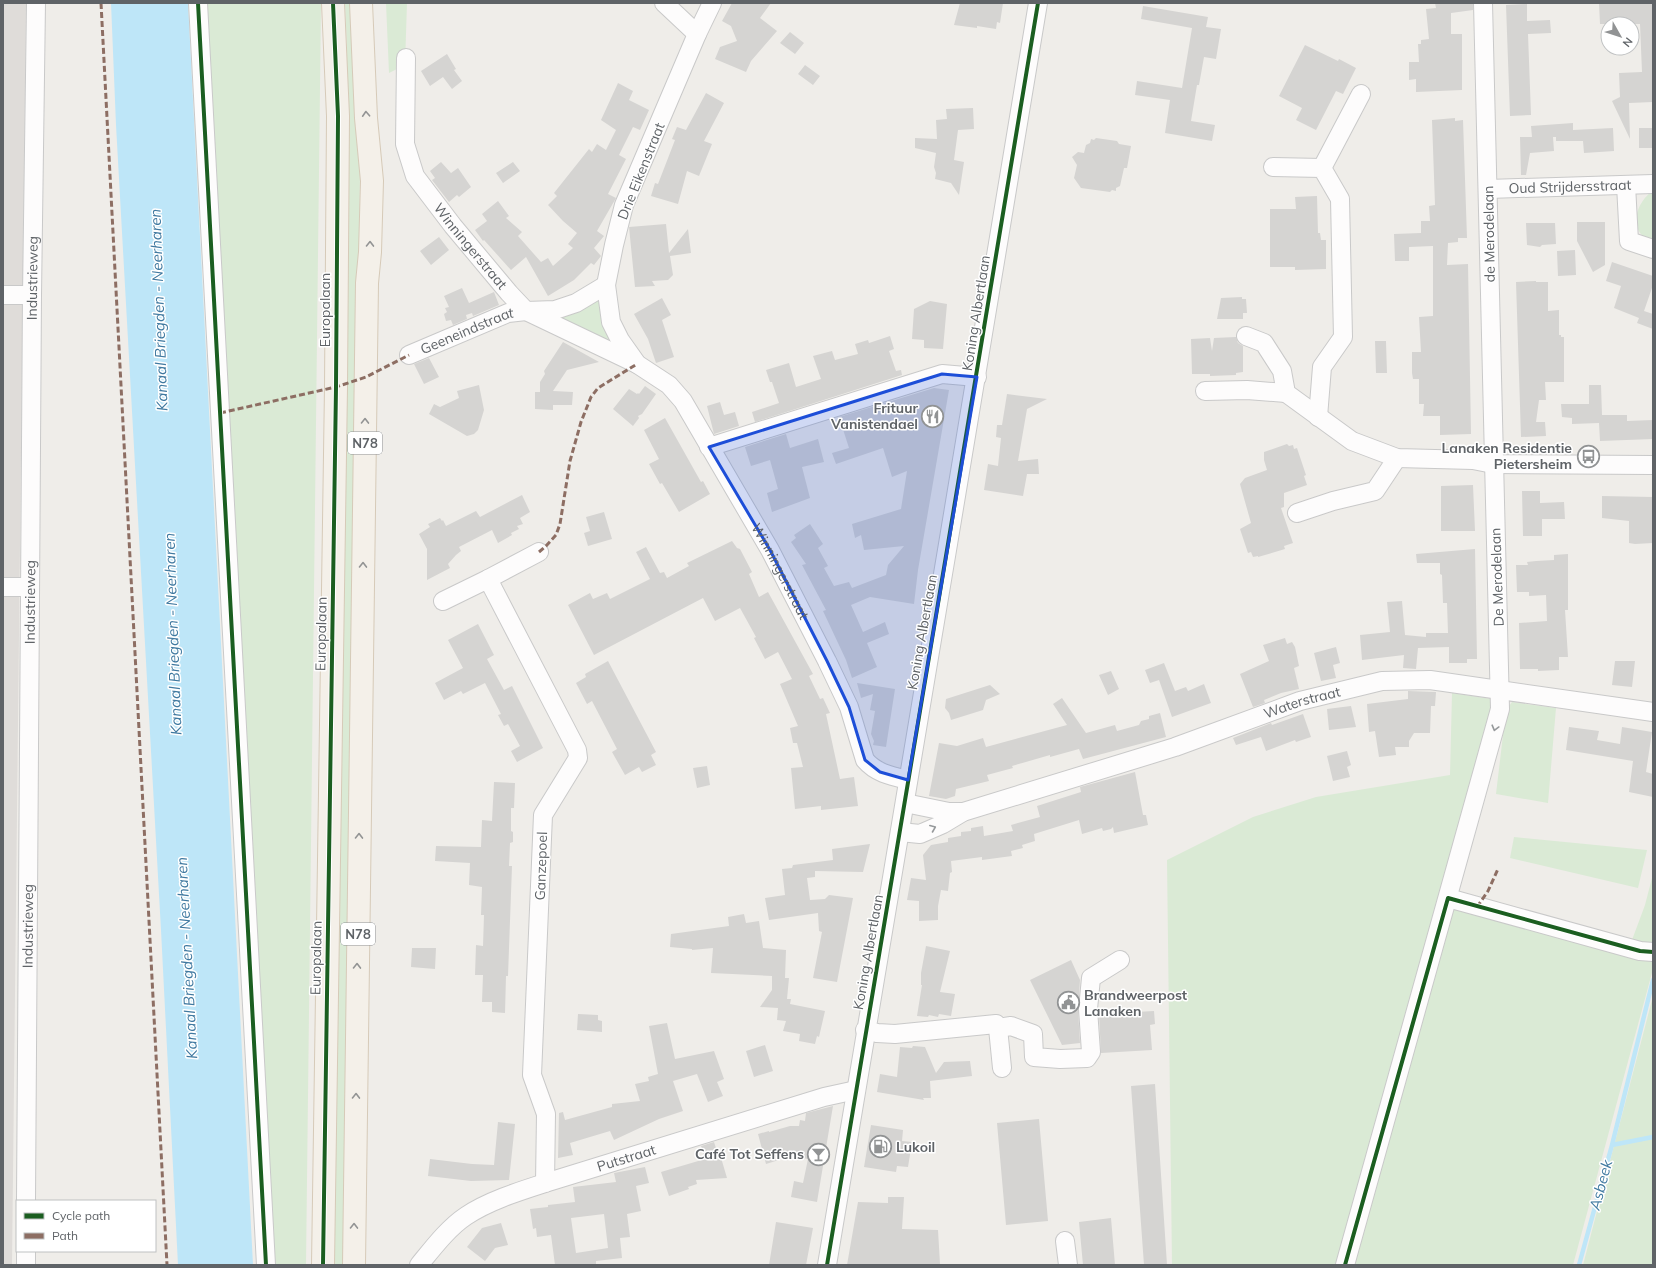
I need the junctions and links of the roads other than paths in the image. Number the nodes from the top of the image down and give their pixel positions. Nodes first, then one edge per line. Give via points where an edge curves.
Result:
1 (36, 3) edge
2 (198, 3) edge
3 (334, 3) edge
4 (362, 3) edge
5 (664, 3) edge
6 (712, 3) edge
7 (1038, 3) edge
8 (1483, 3) edge
9 (697, 34) junction
10 (406, 58) dead end
11 (1361, 94) dead end
12 (1273, 167) dead end
13 (1322, 168) junction
14 (1653, 184) edge
15 (1626, 185) junction
16 (1488, 189) junction
17 (1653, 249) edge
18 (606, 285) junction
19 (3, 295) edge
20 (32, 295) junction
21 (526, 311) junction
22 (1246, 336) dead end
23 (409, 355) dead end
24 (637, 364) junction
25 (977, 376) junction
26 (1205, 391) dead end
27 (1286, 393) junction
28 (1318, 417) junction
29 (709, 447) junction
30 (1398, 458) junction
31 (1493, 464) junction
32 (1653, 465) edge
33 (1297, 514) dead end
34 (539, 552) dead end
35 (488, 579) junction
36 (3, 587) edge
37 (30, 588) junction
38 (443, 601) dead end
39 (1501, 689) junction
40 (1653, 712) edge
41 (908, 780) junction
42 (906, 802) junction
43 (963, 812) junction
44 (900, 832) junction
45 (1448, 898) junction
46 (1653, 952) edge
47 (1120, 960) dead end
48 (998, 1028) junction
49 (865, 1030) junction
50 (1002, 1068) dead end
51 (856, 1090) junction
52 (545, 1182) junction
53 (26, 1200) edge
54 (1065, 1241) dead end
55 (26, 1252) edge
56 (26, 1265) edge
57 (266, 1265) edge
58 (323, 1265) edge
59 (354, 1265) edge
60 (419, 1265) edge
61 (827, 1265) edge
62 (1068, 1265) edge
63 (1345, 1265) edge

1 - 20 street, Industrieweg
2 - 57 street
3 - 58 main road, Europalaan / N78 via 338,180
59 -> 4 main road, N78 via 367,283 372,181 366,118
5 - 9 street
6 - 9 street, Drie Eikenstraat
7 - 25 street, Koning Albertlaan
8 - 16 street, de Merodelaan
9 - 18 street, Drie Eikenstraat via 624,205
10 - 21 street, Winningerstraat via 405,144 415,176 453,226
11 - 13 street
12 - 13 street
13 - 28 street via 1340,199 1343,337 1322,367
14 - 15 street, Oud Strijdersstraat
15 - 16 street, Oud Strijdersstraat
15 - 17 street via 1629,241
16 - 31 street, de Merodelaan
18 - 21 street via 576,304 555,310
18 - 24 street, Winningerstraat via 612,322 620,340
19 - 20 street
20 - 37 street, Industrieweg
21 - 23 street, Geeneindstraat via 508,313
21 - 24 street, Winningerstraat
22 - 27 street via 1264,343 1282,371
24 - 29 street, Winningerstraat via 669,385 683,401
25 - 29 street via 942,374
25 - 41 street, Koning Albertlaan
26 - 27 street via 1247,390
27 - 28 street
28 - 30 street via 1352,441
29 - 41 street, Winningerstraat via 770,550 827,661 849,707 865,760 880,772
30 - 31 street via 1473,460
30 - 33 street via 1375,491 1333,501
31 - 32 street
31 - 39 street, De Merodelaan
34 - 35 street
35 - 38 street
35 - 52 street, Ganzepoel via 577,750 578,758 543,815 532,1075 546,1114
36 - 37 street
37 - 53 street, Industrieweg
39 - 40 street, Waterstraat
39 - 43 street, Waterstraat via 1430,680 1382,681 1300,701 1175,747
39 -> 45 street, De Merodelaan via 1500,709
41 - 42 street, Koning Albertlaan
42 - 43 street, Waterstraat via 948,812
42 - 44 street, Koning Albertlaan
44 -> 43 street, Waterstraat via 920,834
44 - 49 street, Koning Albertlaan
45 - 46 street via 1616,945
45 - 63 street, De Merodelaan
47 - 48 street via 1091,978 1088,1009 1091,1052 1087,1058 1034,1057 1033,1034 1011,1026
48 - 49 street via 996,1024 894,1034
48 - 50 street
49 - 51 street, Koning Albertlaan
51 - 52 street, Putstraat via 824,1097
51 - 61 street, Koning Albertlaan
52 - 60 street, Putstraat via 504,1197 466,1216
54 - 62 street
55 - 56 street

